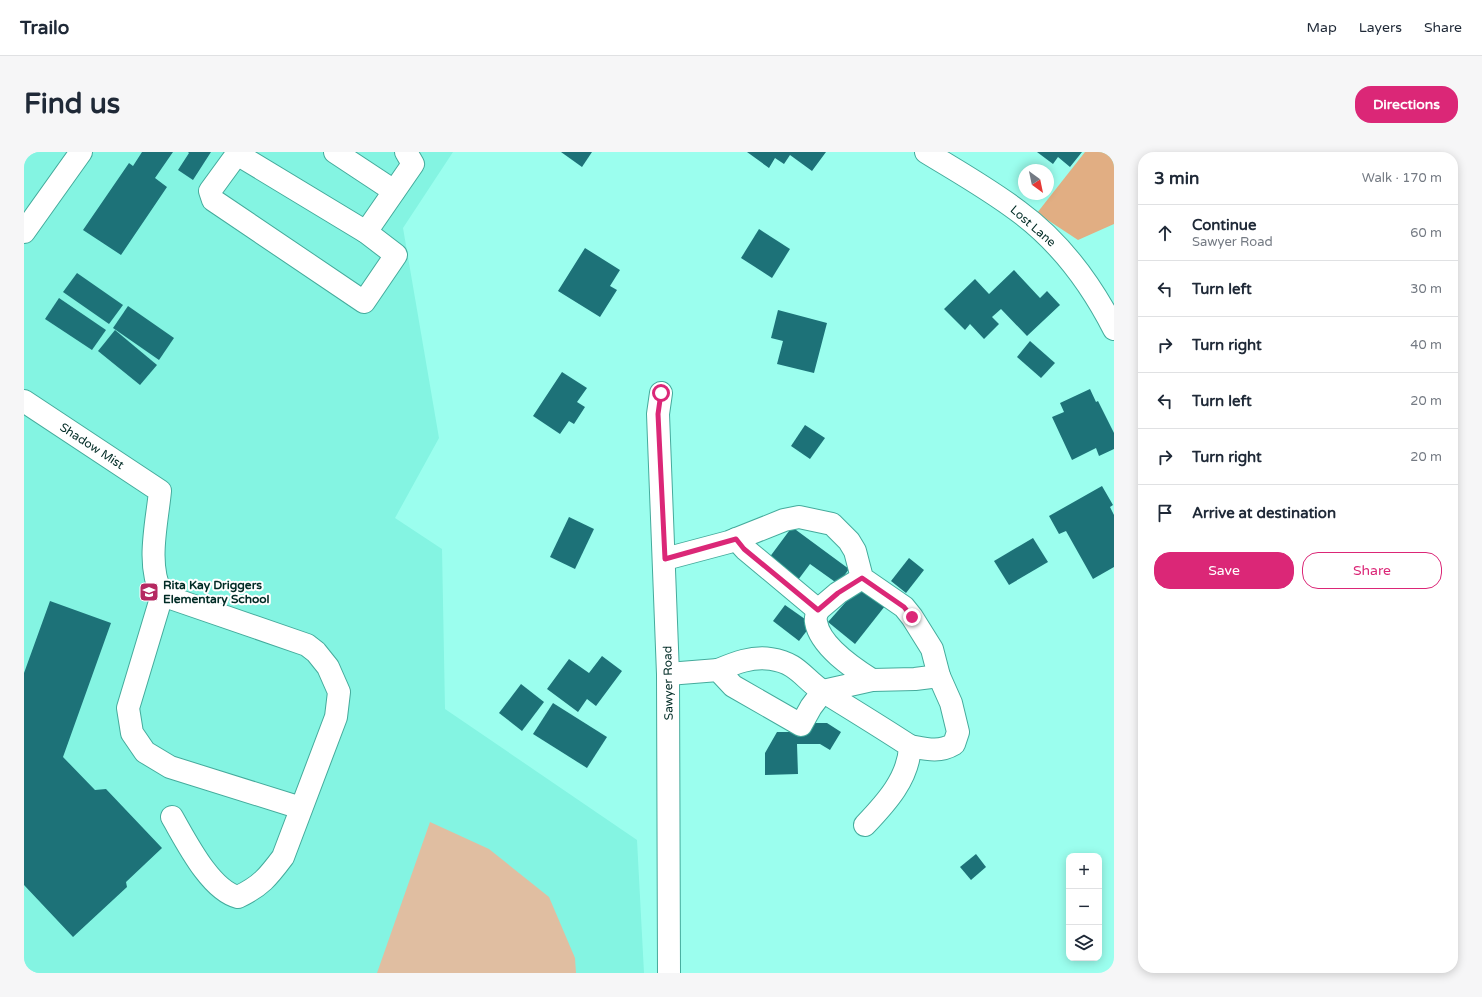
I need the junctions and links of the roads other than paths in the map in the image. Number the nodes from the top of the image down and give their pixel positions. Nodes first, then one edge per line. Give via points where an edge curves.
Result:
1 (82, 152) edge
2 (335, 152) edge
3 (406, 152) edge
4 (926, 152) edge
5 (394, 191) junction
6 (24, 232) edge
7 (366, 232) junction
8 (1114, 329) edge
9 (661, 393) dead end
10 (24, 401) edge
11 (736, 539) junction
12 (665, 559) junction
13 (862, 578) junction
14 (162, 595) junction
15 (818, 610) junction
16 (718, 670) junction
17 (668, 674) junction
18 (938, 676) junction
19 (872, 680) junction
20 (823, 691) junction
21 (910, 746) junction
22 (301, 808) junction
23 (172, 817) dead end
24 (865, 825) dead end
25 (669, 973) edge

1 - 6 street
2 - 5 street
3 - 5 street via 413,164
4 - 8 street, Lost Lane via 1019,212 1054,244 1081,273
5 - 7 street
7 - 7 street via 396,255 364,302 213,200 210,191 237,154
9 - 12 street, Sawyer Road via 658,414
10 - 14 street, Shadow Mist via 160,490 154,548 157,584
11 - 12 street
11 - 13 street via 784,520 799,517 832,524 845,536 855,551
11 - 15 street via 744,549
12 - 17 street, Sawyer Road
13 - 15 street
13 - 18 street via 904,607 912,617 932,649
14 - 22 street via 128,708 132,733 145,752 170,767
14 - 22 street via 307,645 328,667 338,692 336,717
15 - 19 street via 816,621 820,634 848,665
16 - 17 street
16 - 20 street via 747,659 771,659 796,667
16 - 20 street via 732,686 801,725
17 - 25 street, Sawyer Road
18 - 19 street via 908,680
18 - 21 street via 951,703 958,732 954,744 944,750 926,750
19 - 20 street
20 - 21 street
21 - 24 street via 909,760 902,777 888,801
22 - 23 street via 283,857 256,889 238,898 230,895 202,866

